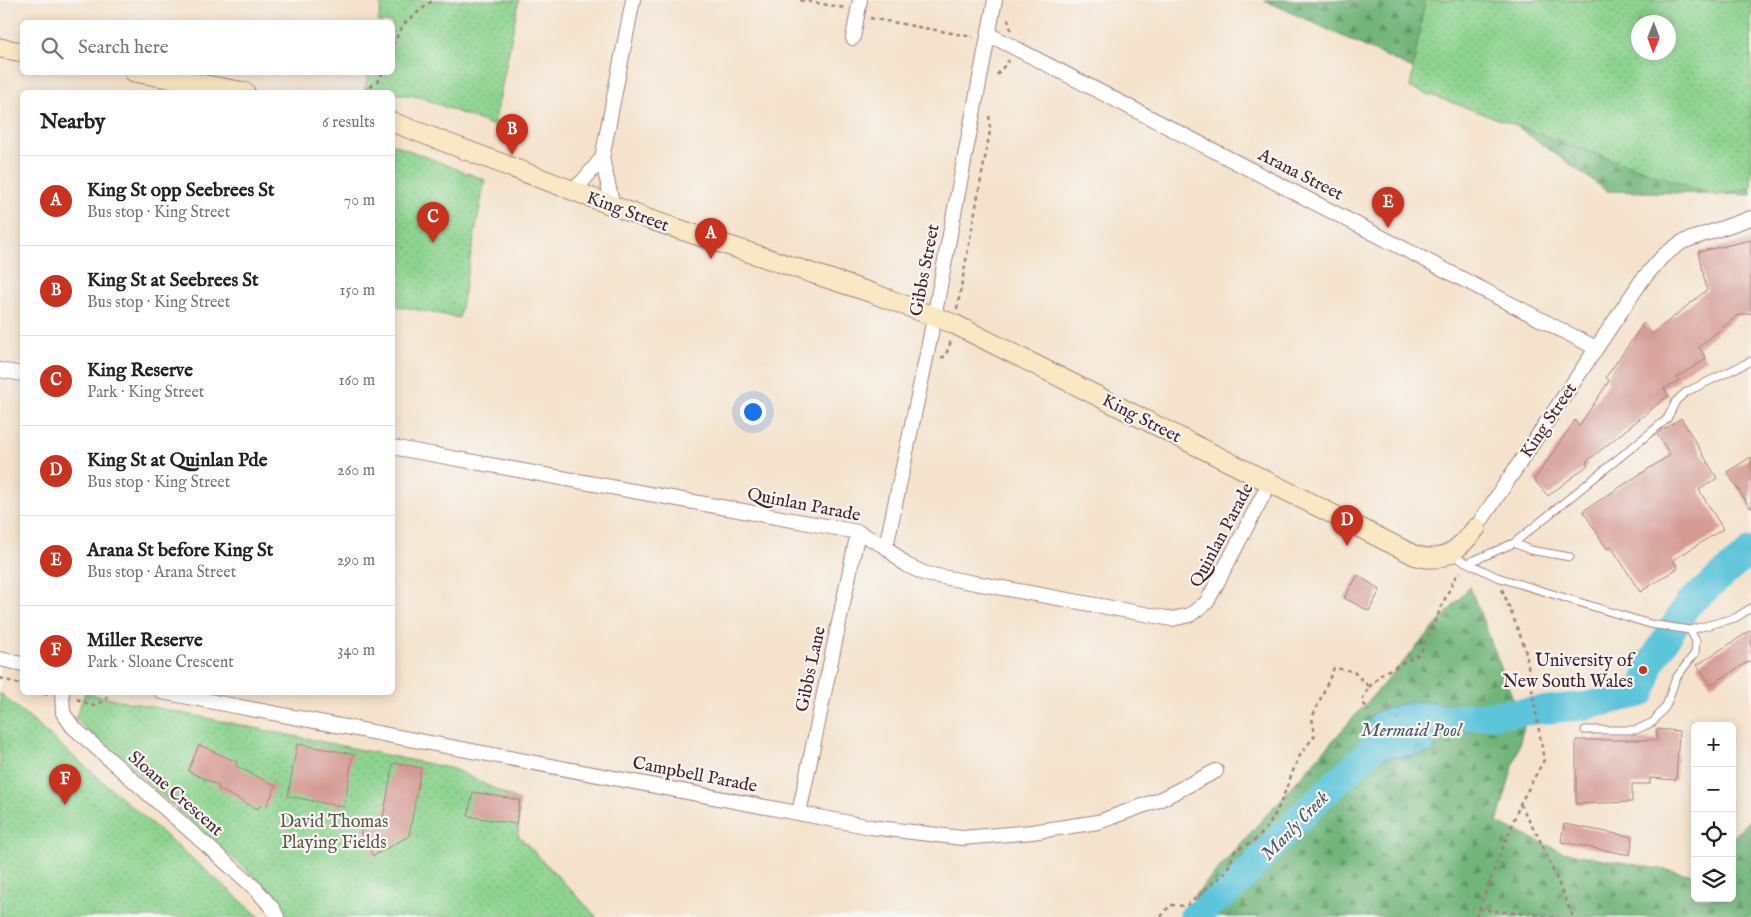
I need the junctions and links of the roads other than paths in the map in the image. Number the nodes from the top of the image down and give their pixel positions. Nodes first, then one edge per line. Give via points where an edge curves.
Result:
1 (633, 0) edge
2 (995, 0) edge
3 (858, 9) edge
4 (987, 37) junction
5 (853, 38) dead end
6 (0, 48) edge
7 (20, 52) edge
8 (150, 75) edge
9 (233, 90) edge
10 (395, 123) edge
11 (602, 158) junction
12 (571, 190) junction
13 (613, 206) junction
14 (1751, 218) edge
15 (934, 315) junction
16 (1596, 348) junction
17 (1751, 361) edge
18 (0, 370) edge
19 (20, 374) edge
20 (395, 448) edge
21 (1270, 482) junction
22 (1476, 528) joint
23 (858, 532) junction
24 (1514, 543) junction
25 (886, 547) junction
26 (1451, 555) junction
27 (1570, 557) dead end
28 (1468, 563) junction
29 (1751, 608) edge
30 (1690, 630) junction
31 (0, 659) edge
32 (20, 664) edge
33 (56, 695) edge
34 (188, 695) edge
35 (206, 697) edge
36 (1585, 730) dead end
37 (1216, 771) dead end
38 (799, 813) junction
39 (277, 917) edge

1 - 11 street
2 - 4 street, Gibbs Street
3 - 5 street
4 - 15 street, Gibbs Street
4 - 16 street, Arana Street via 1014,47
6 - 7 street
8 - 9 street
10 - 12 street, King Street
11 - 12 street via 583,182
11 - 13 street
12 - 13 street, King Street
13 - 15 street, King Street
14 - 16 street, King Street via 1682,242 1662,256
15 - 21 street, King Street
15 - 25 street, Gibbs Street
16 - 22 street, King Street
17 - 24 lane via 1686,392 1676,400 1667,418
18 - 19 street
20 - 23 street, Quinlan Parade
21 - 25 street, Quinlan Parade via 1207,602 1199,610 1181,618 1172,619 926,574 906,565
21 - 26 street, King Street via 1414,555 1434,559
22 - 26 street, King Street
23 - 25 street, Quinlan Parade
23 - 38 street, Gibbs Lane
24 - 27 lane via 1530,550
24 - 28 lane
26 - 28 lane
28 - 30 lane via 1497,577 1650,624
29 - 30 lane via 1735,618
30 - 36 lane via 1696,641 1696,653 1676,678 1666,706 1653,722 1636,730
31 - 32 street
33 - 39 street, Sloane Crescent via 73,727 243,877
34 - 35 street, Campbell Parade
35 - 38 street, Campbell Parade
37 - 38 street, Campbell Parade via 1158,800 1098,822 1032,832 962,838 871,827

